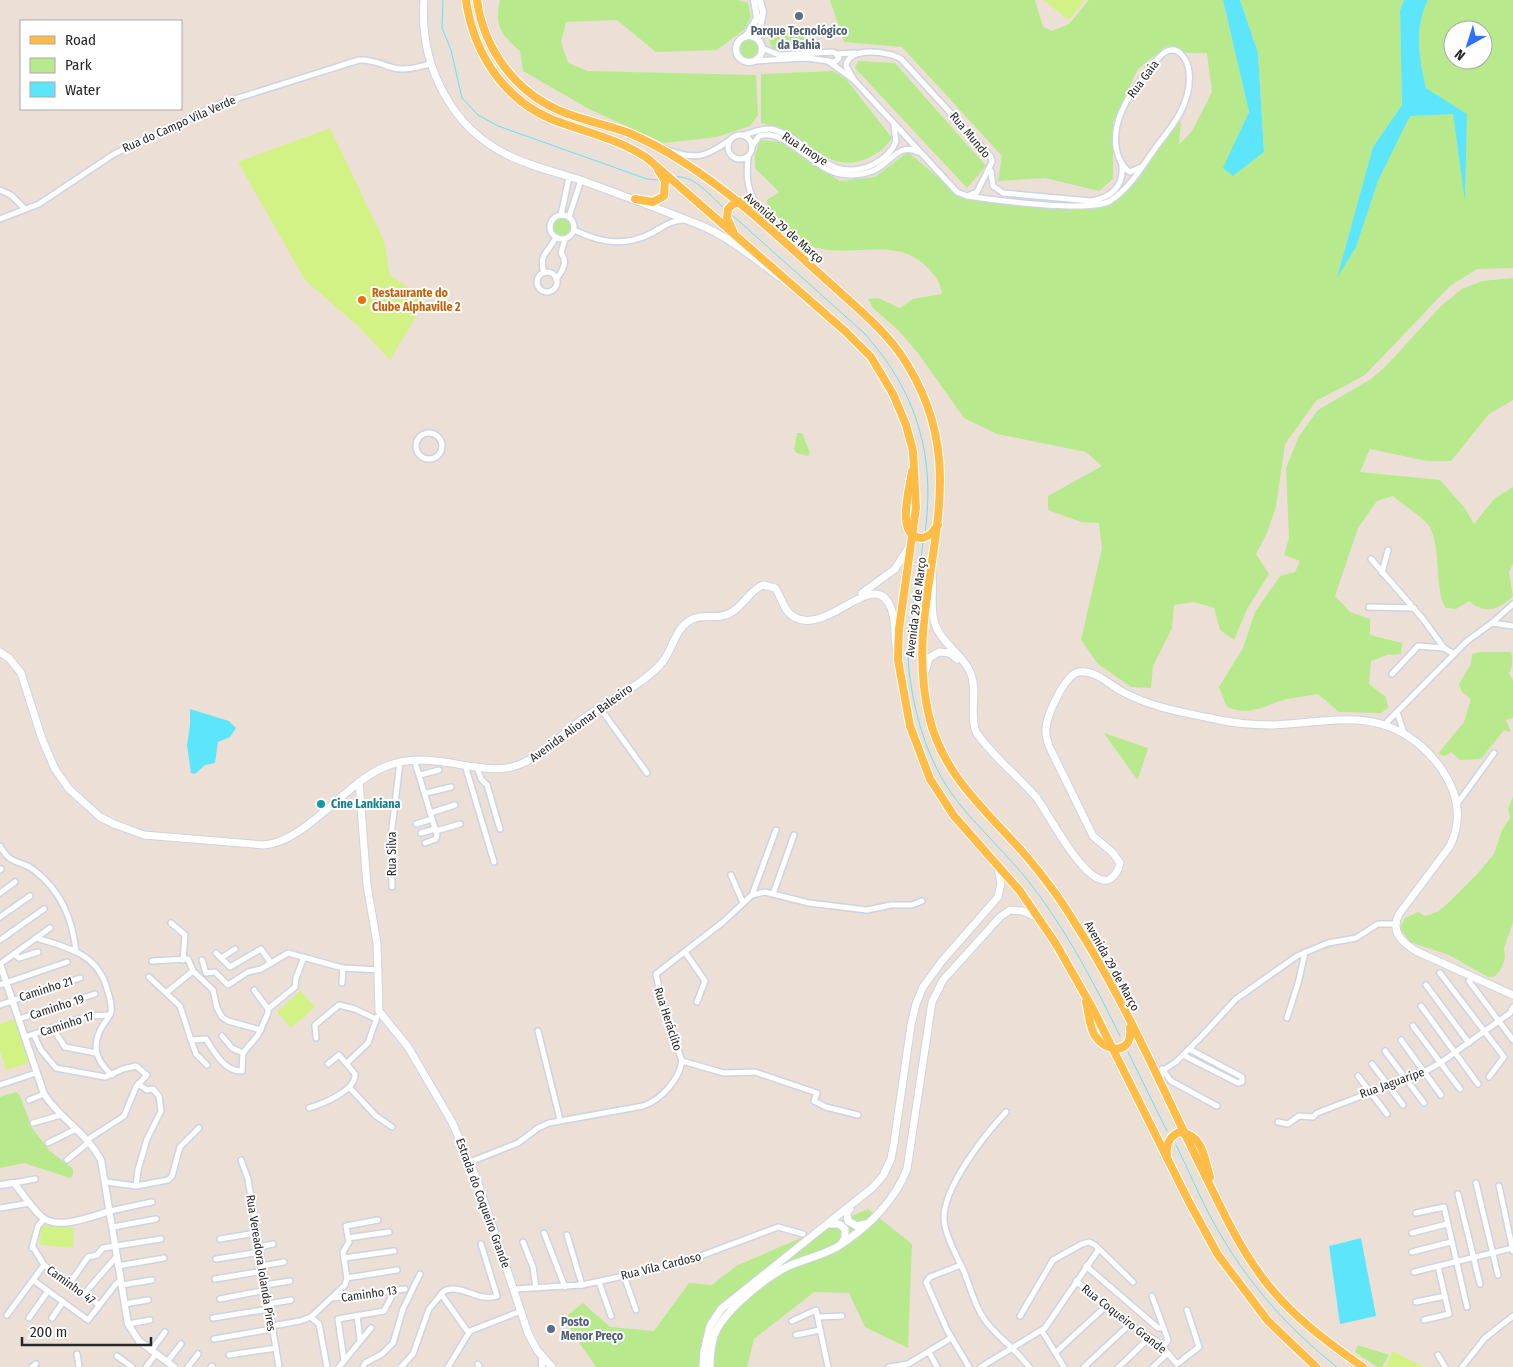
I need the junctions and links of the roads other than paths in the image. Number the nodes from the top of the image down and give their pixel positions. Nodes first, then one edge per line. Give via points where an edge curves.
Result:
1 (424, 0) edge
2 (466, 0) edge
3 (477, 0) edge
4 (754, 0) edge
5 (760, 0) edge
6 (746, 36) junction
7 (758, 39) junction
8 (762, 48) junction
9 (858, 53) junction
10 (836, 54) junction
11 (755, 61) junction
12 (828, 61) junction
13 (430, 64) junction
14 (854, 80) junction
15 (893, 123) junction
16 (744, 135) junction
17 (730, 140) junction
18 (753, 145) junction
19 (656, 146) junction
20 (924, 156) junction
21 (647, 158) junction
22 (748, 158) junction
23 (992, 162) junction
24 (1122, 163) junction
25 (1141, 167) junction
26 (569, 176) junction
27 (581, 180) junction
28 (0, 190) edge
29 (967, 196) junction
30 (635, 199) junction
31 (736, 203) junction
32 (759, 208) junction
33 (25, 209) junction
34 (662, 210) junction
35 (561, 214) junction
36 (569, 217) junction
37 (0, 219) edge
38 (687, 220) junction
39 (662, 226) junction
40 (574, 230) junction
41 (556, 237) junction
42 (737, 237) junction
43 (565, 238) junction
44 (550, 249) junction
45 (561, 253) junction
46 (803, 259) junction
47 (544, 273) junction
48 (556, 279) junction
49 (809, 300) junction
50 (417, 442) joint
51 (939, 524) junction
52 (912, 539) junction
53 (1388, 550) dead end
54 (1371, 559) dead end
55 (932, 573) junction
56 (1382, 573) junction
57 (1513, 604) edge
58 (1369, 607) dead end
59 (1414, 608) junction
60 (838, 610) junction
61 (1492, 623) junction
62 (1513, 626) edge
63 (1444, 648) junction
64 (0, 652) edge
65 (1454, 654) junction
66 (898, 660) junction
67 (1392, 674) dead end
68 (974, 684) junction
69 (923, 686) junction
70 (600, 708) junction
71 (1397, 712) junction
72 (1385, 724) junction
73 (1404, 733) junction
74 (1494, 753) dead end
75 (414, 759) junction
76 (400, 762) junction
77 (465, 764) junction
78 (477, 767) junction
79 (439, 770) dead end
80 (647, 773) dead end
81 (420, 775) junction
82 (359, 782) junction
83 (452, 786) dead end
84 (426, 793) junction
85 (1457, 804) junction
86 (455, 805) dead end
87 (430, 813) junction
88 (432, 819) junction
89 (416, 824) dead end
90 (460, 824) dead end
91 (500, 829) dead end
92 (435, 830) junction
93 (776, 830) dead end
94 (421, 832) dead end
95 (794, 835) dead end
96 (425, 843) dead end
97 (0, 846) edge
98 (494, 862) dead end
99 (996, 862) junction
100 (731, 875) dead end
101 (15, 882) dead end
102 (392, 887) dead end
103 (0, 893) edge
104 (773, 894) junction
105 (752, 895) junction
106 (30, 896) dead end
107 (922, 901) dead end
108 (743, 903) junction
109 (44, 909) dead end
110 (0, 917) edge
111 (1040, 919) junction
112 (171, 922) dead end
113 (1395, 924) junction
114 (50, 928) dead end
115 (36, 938) junction
116 (0, 940) edge
117 (235, 949) dead end
118 (76, 951) junction
119 (38, 952) dead end
120 (685, 952) junction
121 (1304, 952) junction
122 (216, 953) dead end
123 (14, 954) junction
124 (304, 957) junction
125 (222, 958) junction
126 (183, 960) junction
127 (202, 960) dead end
128 (152, 961) dead end
129 (67, 962) dead end
130 (271, 963) junction
131 (0, 964) edge
132 (343, 968) junction
133 (380, 970) junction
134 (193, 971) junction
135 (1440, 973) dead end
136 (149, 977) dead end
137 (80, 978) dead end
138 (1469, 981) dead end
139 (8, 982) junction
140 (342, 983) dead end
141 (1426, 984) dead end
142 (0, 985) edge
143 (254, 990) dead end
144 (167, 992) junction
145 (95, 994) dead end
146 (1513, 995) edge
147 (13, 1000) junction
148 (697, 1002) dead end
149 (0, 1004) edge
150 (1421, 1006) dead end
151 (268, 1009) junction
152 (1513, 1010) edge
153 (110, 1014) junction
154 (380, 1016) junction
155 (1287, 1018) dead end
156 (19, 1019) junction
157 (1129, 1020) junction
158 (1499, 1021) junction
159 (1413, 1026) dead end
160 (53, 1029) junction
161 (261, 1030) junction
162 (538, 1031) dead end
163 (1485, 1031) junction
164 (34, 1035) junction
165 (222, 1036) dead end
166 (25, 1037) junction
167 (316, 1038) dead end
168 (190, 1040) junction
169 (1401, 1040) dead end
170 (1513, 1040) edge
171 (1469, 1043) junction
172 (1112, 1048) junction
173 (1189, 1049) junction
174 (1385, 1051) dead end
175 (96, 1053) junction
176 (243, 1053) junction
177 (1455, 1053) junction
178 (1183, 1055) junction
179 (1148, 1060) junction
180 (682, 1061) junction
181 (347, 1063) junction
182 (1440, 1063) junction
183 (328, 1064) dead end
184 (1372, 1064) dead end
185 (207, 1065) dead end
186 (1163, 1070) junction
187 (1424, 1072) junction
188 (36, 1073) junction
189 (112, 1075) junction
190 (1358, 1076) dead end
191 (1406, 1078) junction
192 (1488, 1078) dead end
193 (1159, 1082) junction
194 (138, 1084) junction
195 (1388, 1084) junction
196 (1478, 1084) dead end
197 (0, 1085) edge
198 (349, 1087) junction
199 (1460, 1089) dead end
200 (1370, 1091) junction
201 (44, 1094) junction
202 (1441, 1095) dead end
203 (28, 1100) dead end
204 (1424, 1103) dead end
205 (1403, 1104) dead end
206 (1217, 1106) dead end
207 (309, 1108) dead end
208 (1006, 1112) dead end
209 (1387, 1114) dead end
210 (61, 1115) junction
211 (858, 1115) dead end
212 (560, 1120) junction
213 (1278, 1122) dead end
214 (33, 1123) dead end
215 (392, 1127) dead end
216 (199, 1128) dead end
217 (76, 1129) junction
218 (1184, 1133) junction
219 (88, 1141) junction
220 (48, 1143) dead end
221 (68, 1160) dead end
222 (241, 1160) dead end
223 (1168, 1161) junction
224 (470, 1162) junction
225 (35, 1179) dead end
226 (106, 1182) junction
227 (14, 1183) junction
228 (1476, 1183) dead end
229 (0, 1185) edge
230 (136, 1186) junction
231 (1499, 1186) dead end
232 (1458, 1194) dead end
233 (152, 1202) dead end
234 (30, 1203) junction
235 (853, 1204) junction
236 (0, 1208) edge
237 (110, 1211) junction
238 (1416, 1213) dead end
239 (44, 1219) junction
240 (156, 1219) dead end
241 (378, 1220) dead end
242 (868, 1223) junction
243 (1447, 1224) junction
244 (825, 1225) junction
245 (113, 1227) junction
246 (389, 1232) dead end
247 (544, 1232) dead end
248 (256, 1233) junction
249 (1412, 1233) dead end
250 (803, 1234) dead end
251 (567, 1235) dead end
252 (348, 1238) junction
253 (161, 1239) dead end
254 (220, 1239) dead end
255 (523, 1242) dead end
256 (1451, 1242) junction
257 (273, 1244) dead end
258 (481, 1244) dead end
259 (116, 1246) junction
260 (837, 1247) junction
261 (259, 1249) junction
262 (1099, 1249) junction
263 (1513, 1249) edge
264 (394, 1251) dead end
265 (1412, 1252) dead end
266 (1492, 1253) junction
267 (117, 1256) junction
268 (164, 1258) dead end
269 (344, 1258) junction
270 (1474, 1258) junction
271 (216, 1259) dead end
272 (284, 1262) dead end
273 (1456, 1262) junction
274 (44, 1265) junction
275 (961, 1265) junction
276 (118, 1266) junction
277 (1086, 1266) junction
278 (1438, 1266) junction
279 (263, 1268) junction
280 (397, 1270) dead end
281 (1414, 1272) dead end
282 (420, 1274) dead end
283 (1498, 1274) dead end
284 (624, 1276) junction
285 (347, 1278) junction
286 (215, 1279) dead end
287 (33, 1280) junction
288 (152, 1280) dead end
289 (290, 1281) dead end
290 (1076, 1281) junction
291 (598, 1282) junction
292 (1133, 1282) dead end
293 (70, 1283) junction
294 (121, 1283) junction
295 (1480, 1284) dead end
296 (582, 1285) junction
297 (565, 1287) junction
298 (266, 1288) junction
299 (536, 1288) junction
300 (406, 1289) dead end
301 (514, 1289) junction
302 (395, 1290) junction
303 (48, 1291) junction
304 (84, 1294) junction
305 (441, 1294) junction
306 (1152, 1296) dead end
307 (1445, 1296) junction
308 (220, 1298) dead end
309 (332, 1298) junction
310 (148, 1300) dead end
311 (291, 1300) dead end
312 (63, 1302) junction
313 (1416, 1302) dead end
314 (124, 1304) junction
315 (99, 1305) junction
316 (269, 1307) junction
317 (1105, 1307) junction
318 (1467, 1308) dead end
319 (636, 1310) dead end
320 (1187, 1310) dead end
321 (521, 1311) junction
322 (7, 1315) dead end
323 (357, 1316) junction
324 (611, 1316) dead end
325 (842, 1316) dead end
326 (1020, 1316) dead end
327 (1513, 1316) edge
328 (311, 1317) junction
329 (818, 1317) junction
330 (29, 1318) dead end
331 (52, 1318) dead end
332 (213, 1318) dead end
333 (150, 1320) dead end
334 (1424, 1320) dead end
335 (792, 1321) dead end
336 (128, 1324) junction
337 (1129, 1325) junction
338 (272, 1327) junction
339 (371, 1328) dead end
340 (1164, 1328) junction
341 (820, 1330) junction
342 (1042, 1331) junction
343 (165, 1332) dead end
344 (468, 1332) junction
345 (796, 1335) dead end
346 (1166, 1335) junction
347 (1150, 1337) junction
348 (951, 1338) junction
349 (214, 1339) dead end
350 (360, 1340) junction
351 (1158, 1342) junction
352 (181, 1344) dead end
353 (1163, 1347) junction
354 (276, 1348) junction
355 (1013, 1348) junction
356 (153, 1352) junction
357 (928, 1352) junction
358 (1056, 1352) junction
359 (1168, 1353) junction
360 (78, 1354) dead end
361 (198, 1354) dead end
362 (229, 1355) dead end
363 (1438, 1355) dead end
364 (116, 1356) dead end
365 (542, 1358) junction
366 (344, 1360) junction
367 (167, 1362) junction
368 (1178, 1365) edge
369 (79, 1367) edge
370 (132, 1367) edge
371 (146, 1367) edge
372 (174, 1367) edge
373 (188, 1367) edge
374 (279, 1367) edge
375 (326, 1367) edge
376 (339, 1367) edge
377 (363, 1367) edge
378 (401, 1367) edge
379 (448, 1367) edge
380 (542, 1367) edge
381 (552, 1367) edge
382 (704, 1367) edge
383 (710, 1367) edge
384 (828, 1367) edge
385 (889, 1367) edge
386 (937, 1367) edge
387 (968, 1367) edge
388 (981, 1367) edge
389 (1029, 1367) edge
390 (1064, 1367) edge
391 (1084, 1367) edge
392 (1119, 1367) edge
393 (1153, 1367) edge
394 (1316, 1367) edge
395 (1363, 1367) edge
396 (1445, 1367) edge
397 (1462, 1367) edge

1 - 13 main road via 424,28
2 - 21 main road via 480,52 510,90 549,118 616,140
3 - 19 main road, Avenida 29 de Março via 488,39 503,66 534,96 561,111 629,133
4 - 6 street via 757,18
5 - 7 street via 763,12
6 - 7 street
6 - 11 street via 738,41 736,52 744,61
7 - 8 street
8 - 10 street, Rua Mundo via 779,55
8 - 11 street
9 - 10 street, Rua Mundo
9 - 14 street via 851,56 846,66
9 - 23 street, Rua Mundo via 901,59 986,150
10 - 12 street via 838,60
11 - 12 street via 807,58
12 - 14 street
13 - 26 main road via 456,112 486,141 510,156
13 - 33 street, Rua do Campo Vila Verde via 396,69 372,60 360,60 240,96 126,147 59,193
14 - 15 street
15 - 16 street, Rua Imoye via 896,138 891,150 873,164 855,169 842,169 825,163 773,130
15 - 20 street
16 - 17 street via 736,135
16 - 18 street
17 - 19 street via 718,149 689,157
17 - 22 street via 728,148 731,155 738,159
18 - 20 street, Rua Imoye via 759,136 774,136 818,165 846,175 876,169 906,148
18 - 22 street
19 - 31 main road, Avenida 29 de Março via 686,164
20 - 29 street via 957,192
21 - 30 main road via 666,181 666,192 654,202
21 - 42 main road
22 - 32 street via 747,183
23 - 24 street, Rua Gaia via 990,179 999,191 1075,201 1091,201 1110,195 1122,179
23 - 29 street, Rua Mundo via 980,190
24 - 25 street via 1128,172
24 - 25 street, Rua Gaia via 1116,150 1116,134 1128,98 1163,53 1175,51 1183,54 1188,65 1183,108
25 - 29 street, Rua Gaia via 1116,196 1096,206
26 - 27 main road
26 - 35 street
27 - 30 main road
27 - 36 street
28 - 33 street via 11,195
30 - 34 main road
31 - 32 main road via 748,203
31 - 42 main road via 728,208 728,222
31 - 46 main road, Avenida 29 de Março
32 - 46 main road via 776,232
33 - 37 street, Rua do Campo Vila Verde
34 - 38 main road
34 - 39 street via 666,219
35 - 36 street
35 - 41 street via 550,224
36 - 40 street via 574,223
38 - 39 street via 672,221
38 - 49 main road via 735,244
39 - 40 street via 642,238 620,244
40 - 43 street
41 - 43 street
41 - 44 street
42 - 49 main road
43 - 45 street
44 - 45 street
44 - 47 street via 542,258
45 - 48 street via 564,263
46 - 51 main road, Avenida 29 de Março via 888,339 900,353 917,385 938,449 941,478
47 - 48 street via 550,273
47 - 48 street via 538,280 542,291 554,290
49 - 52 main road via 858,343 880,371 901,410 913,451 905,516
50 - 50 street via 418,453 424,458 432,458 441,450 439,438 432,434 424,434
51 - 52 main road via 928,537
51 - 55 main road, Avenida 29 de Março
52 - 60 main road, Avenida Aliomar Baleeiro via 891,574
52 - 66 main road, Avenida 29 de Março
53 - 56 street
54 - 56 street
55 - 68 main road via 935,624 968,668
55 - 69 main road, Avenida 29 de Março via 921,649
56 - 59 street
57 - 61 street
58 - 59 street
59 - 63 street
60 - 66 main road, Avenida Aliomar Baleeiro via 868,594 886,599 893,614
60 - 70 main road, Avenida Aliomar Baleeiro via 825,618 796,618 788,612 775,588 768,585 759,587 728,615 698,617 687,622 677,632 661,664
61 - 62 street
61 - 65 street
63 - 65 street
63 - 67 street via 1418,646
64 - 82 main road, Avenida Aliomar Baleeiro via 10,658 21,673 42,739 63,782 100,817 141,834 271,845 303,828
65 - 71 street
66 - 99 main road, Avenida 29 de Março via 910,726 930,779 950,812
68 - 69 main road via 959,661 944,651 929,658
68 - 72 main road via 973,721 979,737 1036,798 1084,868 1103,880 1114,876 1120,863 1093,836 1049,746 1046,733 1049,716 1072,674 1086,672 1131,696 1230,722 1274,725 1346,719
69 - 157 main road, Avenida 29 de Março via 933,732 950,770 1034,865 1060,901 1092,950
70 - 78 main road, Avenida Aliomar Baleeiro via 526,762 502,769
70 - 80 street
71 - 72 street
71 - 73 street
72 - 73 main road
73 - 85 main road via 1441,767
74 - 85 street
75 - 76 main road, Avenida Aliomar Baleeiro
75 - 77 main road, Avenida Aliomar Baleeiro
75 - 81 street
76 - 82 main road, Avenida Aliomar Baleeiro
76 - 102 street, Rua Silva via 391,836
77 - 78 main road, Avenida Aliomar Baleeiro
77 - 98 street
78 - 91 street via 481,780 487,784
79 - 81 street
81 - 84 street
82 - 133 main road via 367,886
83 - 84 street
84 - 87 street
85 - 113 main road via 1458,826 1450,846 1402,909
86 - 87 street
87 - 88 street
88 - 89 street
88 - 92 street
90 - 92 street
92 - 94 street
92 - 96 street via 436,839
93 - 105 street
95 - 104 street
97 - 118 street via 10,860 35,871 59,898 70,918
99 - 111 main road, Avenida 29 de Março
99 - 235 main road via 1001,880 998,897 942,961 920,995 911,1025 891,1159 883,1176
100 - 108 street
101 - 103 street
104 - 105 street via 761,892
104 - 107 street via 867,910
105 - 108 street, Rua Heráclito
106 - 110 street
108 - 120 street, Rua Heráclito
109 - 116 street
111 - 172 main road, Avenida 29 de Março via 1084,992
111 - 242 main road via 1023,911 1010,910 943,980 932,1002 906,1169 891,1200
112 - 126 street via 185,935
113 - 121 street via 1378,924 1356,938
113 - 146 main road via 1398,937 1416,951
114 - 115 street
115 - 118 street
115 - 123 street
117 - 125 street
118 - 153 street via 88,957 101,973 108,992
119 - 123 street via 19,958
120 - 148 street via 705,981
120 - 180 street, Rua Heráclito via 657,971 655,976
121 - 155 street
121 - 173 street via 1236,999
122 - 125 street
123 - 131 street
124 - 130 street via 288,953
124 - 132 street
124 - 151 street via 295,987
125 - 130 street via 225,964 232,966 261,949
126 - 128 street
126 - 134 street via 188,959
127 - 130 street via 206,973 216,973 226,985
129 - 139 street
131 - 139 street
132 - 133 street
132 - 140 street
133 - 154 main road
134 - 144 street
134 - 161 street via 213,990 222,1017 228,1022
135 - 163 street
136 - 144 street
137 - 147 street, Caminho 21
138 - 158 street
139 - 142 street
139 - 147 street
141 - 171 street
143 - 151 street
144 - 168 street via 181,1008
145 - 156 street, Caminho 19
147 - 149 street, Caminho 21
147 - 156 street
150 - 177 street
151 - 161 street
152 - 158 street, Rua Jaguaripe
153 - 160 street, Caminho 17 via 87,1016
153 - 175 street via 96,1039
154 - 167 street via 342,1004 315,1024
154 - 181 street via 368,1043
154 - 224 main road, Estrada do Coqueiro Grande via 408,1047 444,1104
156 - 166 street
157 - 172 main road via 1131,1034 1128,1043 1121,1048
157 - 179 main road, Avenida 29 de Março
158 - 163 street, Rua Jaguaripe
158 - 170 street
159 - 182 street
160 - 164 street, Caminho 17
160 - 175 street via 65,1047
161 - 176 street
162 - 212 street
163 - 171 street, Rua Jaguaripe
163 - 192 street via 1504,1057
164 - 166 street, Caminho 17
164 - 189 street via 56,1068 102,1077
165 - 176 street via 232,1048
166 - 188 street
168 - 176 street via 208,1041 218,1057 236,1071 242,1070
168 - 185 street via 196,1054
169 - 187 street
171 - 177 street, Rua Jaguaripe
172 - 223 main road, Avenida 29 de Março
173 - 178 street
173 - 178 street via 1242,1077 1242,1082 1238,1083
174 - 191 street
175 - 189 street
177 - 182 street, Rua Jaguaripe
177 - 196 street
178 - 186 street
179 - 186 street
179 - 193 main road, Avenida 29 de Março
180 - 211 street via 724,1073 755,1072 817,1093 814,1101
180 - 212 street, Rua Heráclito via 670,1085 648,1104
181 - 183 street via 339,1055
181 - 198 street via 356,1077
182 - 187 street, Rua Jaguaripe
182 - 199 street
184 - 195 street
186 - 193 street
186 - 206 street via 1171,1082
187 - 191 street, Rua Jaguaripe
187 - 202 street
188 - 197 street
188 - 201 street
189 - 194 street via 134,1066 140,1067 147,1075
190 - 200 street
191 - 195 street, Rua Jaguaripe
191 - 204 street
193 - 218 main road, Avenida 29 de Março
194 - 219 street via 122,1117
194 - 230 street via 148,1090 153,1089 159,1096 161,1107 145,1146
195 - 200 street, Rua Jaguaripe
195 - 205 street
198 - 207 street via 333,1099
198 - 215 street via 376,1116
200 - 209 street
200 - 213 street, Rua Jaguaripe via 1317,1112 1313,1117 1302,1115 1288,1124
201 - 203 street
201 - 210 street
208 - 275 street via 976,1149 946,1206 946,1226
210 - 214 street
210 - 217 street
212 - 224 street, Rua Heráclito via 542,1125 518,1143
216 - 230 street via 178,1151 170,1179
217 - 219 street
217 - 220 street
218 - 223 main road via 1174,1134 1169,1141
218 - 395 main road via 1196,1139 1203,1148 1214,1193 1248,1255 1276,1294 1318,1334
219 - 221 street
219 - 226 street via 101,1160
222 - 248 street, Rua Vereadora Iolanda Píres via 248,1179
223 - 394 main road, Avenida 29 de Março via 1205,1234 1238,1284 1268,1322
224 - 301 main road, Estrada do Coqueiro Grande
225 - 227 street
226 - 230 street
226 - 237 street
227 - 229 street
227 - 234 street
228 - 266 street
231 - 263 street
232 - 270 street
233 - 237 street
234 - 236 street
234 - 239 street
235 - 242 main road via 847,1212 848,1221 857,1226
235 - 244 main road
237 - 239 street via 66,1222
237 - 245 street
238 - 243 street via 1444,1207
239 - 274 street via 38,1226 32,1248
240 - 245 street
241 - 252 street via 346,1226
242 - 260 main road
243 - 249 street
243 - 256 street
244 - 260 main road via 833,1223 845,1229 845,1238
244 - 382 main road via 721,1309 710,1326
245 - 259 street
246 - 252 street
247 - 297 street
248 - 254 street
248 - 261 street, Rua Vereadora Iolanda Píres
250 - 284 street, Rua Vila Cardoso via 784,1227 772,1229 694,1260
251 - 296 street
252 - 269 street
253 - 259 street
255 - 299 street via 533,1267
256 - 265 street
256 - 273 street
257 - 261 street
258 - 305 street via 497,1296 486,1298 453,1288
259 - 267 street
259 - 293 street via 88,1256
260 - 383 main road via 788,1266 730,1313 715,1332
261 - 271 street
261 - 279 street, Rua Vereadora Iolanda Píres
262 - 277 street
262 - 292 street
262 - 326 street via 1092,1243 1086,1243 1053,1260
263 - 266 street
264 - 269 street
266 - 270 street
266 - 283 street
267 - 276 street
267 - 304 street
268 - 276 street
269 - 285 street
270 - 273 street
270 - 295 street
272 - 279 street
273 - 278 street
273 - 318 street
274 - 287 street, Caminho 47
274 - 293 street, Caminho 47
275 - 348 street via 930,1277 926,1282
275 - 355 street via 983,1316
276 - 294 street
277 - 290 street
277 - 340 street via 1158,1328
278 - 281 street
278 - 307 street
279 - 286 street
279 - 298 street, Rua Vereadora Iolanda Píres
280 - 285 street
282 - 377 street via 403,1309 393,1343
284 - 291 street, Rua Vila Cardoso
284 - 319 street
285 - 309 street via 345,1285
287 - 303 street
287 - 322 street, Caminho 47
288 - 294 street
289 - 298 street
290 - 317 street, Rua Coqueiro Grande
290 - 342 street
291 - 296 street, Rua Vila Cardoso
291 - 324 street
293 - 304 street, Caminho 47
294 - 314 street
294 - 315 street via 116,1284
296 - 297 street, Rua Vila Cardoso
297 - 299 street, Rua Vila Cardoso
298 - 308 street
298 - 316 street, Rua Vereadora Iolanda Píres
299 - 301 street, Rua Vila Cardoso
300 - 302 street, Caminho 13
301 - 321 main road, Estrada do Coqueiro Grande
302 - 309 street, Caminho 13
302 - 323 street via 384,1311
303 - 312 street
303 - 330 street
304 - 315 street, Caminho 47
305 - 344 street
305 - 378 street via 426,1315 412,1354
306 - 340 street
307 - 313 street
307 - 334 street via 1449,1314
309 - 328 street
310 - 314 street
311 - 316 street
312 - 315 street via 87,1319
312 - 331 street
314 - 336 street
316 - 332 street
316 - 338 street, Rua Vereadora Iolanda Píres
317 - 337 street, Rua Coqueiro Grande
317 - 358 street
320 - 368 street, Rua Coqueiro Grande via 1199,1345
321 - 344 street
321 - 365 main road, Estrada do Coqueiro Grande via 532,1342
323 - 350 street
323 - 366 street via 338,1319
325 - 329 street
327 - 397 street via 1485,1338
328 - 338 street
328 - 375 street via 319,1324
329 - 335 street via 816,1310
329 - 341 street
333 - 336 street
336 - 356 street via 135,1337
337 - 347 street, Rua Coqueiro Grande
337 - 391 street
338 - 349 street
338 - 354 street, Rua Vereadora Iolanda Píres
339 - 350 street
340 - 346 street
341 - 345 street
341 - 384 street
342 - 355 street
342 - 358 street
343 - 356 street
344 - 379 street
346 - 351 street
346 - 353 street via 1168,1343
347 - 351 street, Rua Coqueiro Grande
347 - 392 street
348 - 357 street
348 - 387 street
350 - 366 street
351 - 353 street, Rua Coqueiro Grande
352 - 367 street
353 - 359 street, Rua Coqueiro Grande
354 - 362 street
354 - 374 street, Rua Vereadora Iolanda Píres
355 - 388 street
355 - 389 street
356 - 367 street
356 - 371 street
357 - 385 street via 908,1364
357 - 386 street
358 - 390 street
359 - 368 street, Rua Coqueiro Grande
359 - 393 street
360 - 369 street
361 - 373 street
363 - 396 street
364 - 370 street
365 - 380 street
365 - 381 main road, Estrada do Coqueiro Grande
366 - 376 street
367 - 372 street

